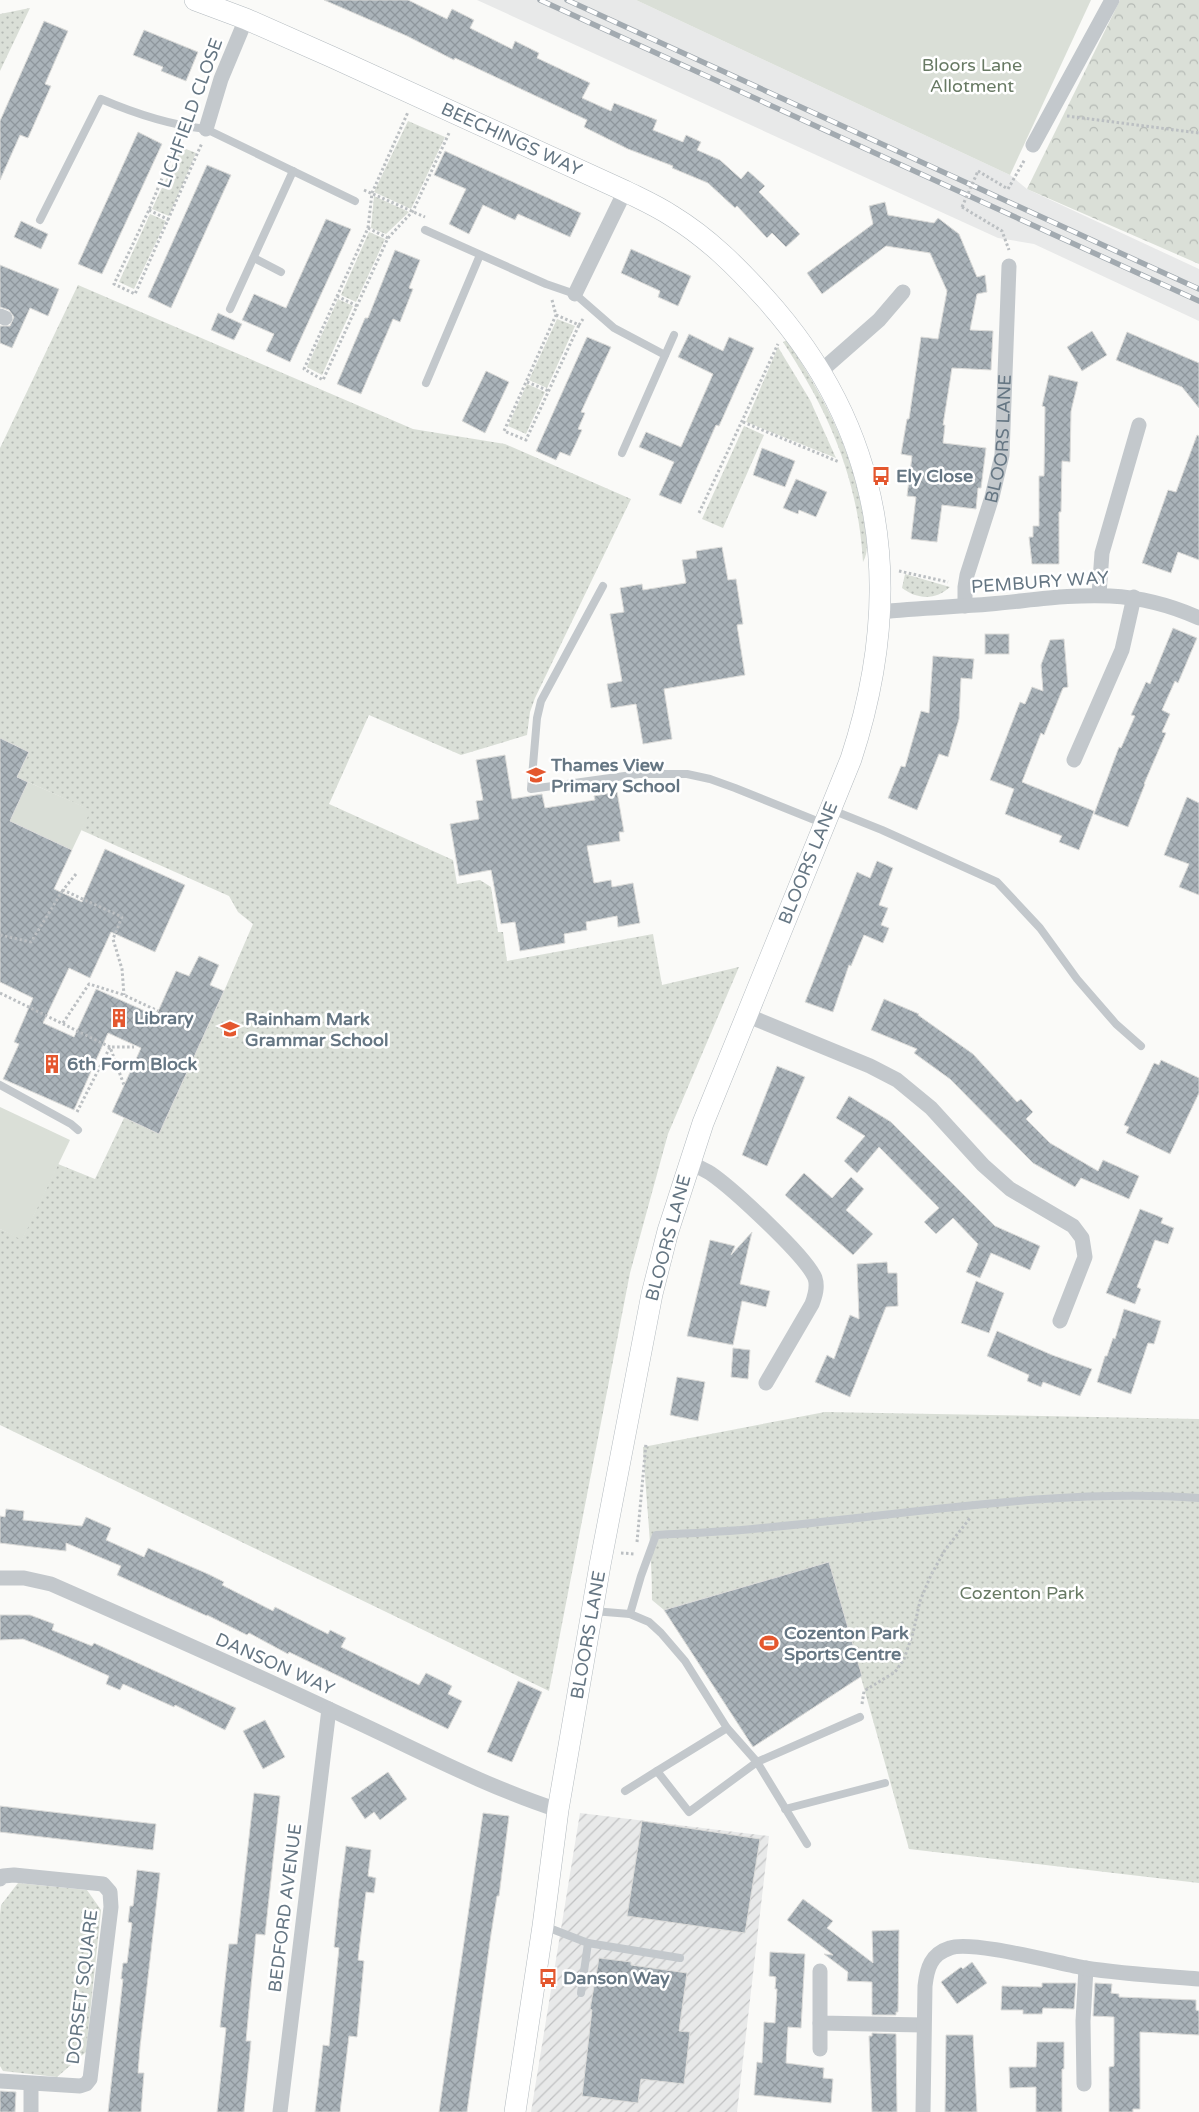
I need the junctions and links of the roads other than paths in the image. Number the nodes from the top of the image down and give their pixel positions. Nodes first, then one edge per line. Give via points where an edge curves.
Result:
1 (195, 0) edge
2 (1112, 0) edge
3 (246, 19) junction
4 (206, 129) junction
5 (1033, 145) road end
6 (293, 171) junction
7 (625, 191) junction
8 (355, 201) road end
9 (40, 220) dead end
10 (425, 230) road end
11 (480, 255) junction
12 (254, 258) junction
13 (1009, 266) dead end
14 (282, 272) dead end
15 (903, 292) dead end
16 (575, 294) junction
17 (230, 309) dead end
18 (674, 335) dead end
19 (665, 355) junction
20 (821, 371) junction
21 (426, 383) dead end
22 (1139, 425) dead end
23 (622, 454) dead end
24 (603, 586) dead end
25 (1099, 594) junction
26 (1134, 597) junction
27 (965, 606) junction
28 (880, 612) junction
29 (1199, 618) edge
30 (1074, 760) dead end
31 (827, 816) junction
32 (746, 1015) junction
33 (1142, 1046) dead end
34 (0, 1085) edge
35 (78, 1130) dead end
36 (689, 1162) junction
37 (1060, 1321) dead end
38 (766, 1383) dead end
39 (1199, 1498) edge
40 (0, 1578) edge
41 (593, 1611) junction
42 (630, 1614) junction
43 (329, 1709) junction
44 (860, 1717) road end
45 (727, 1728) junction
46 (757, 1762) junction
47 (657, 1771) junction
48 (885, 1783) dead end
49 (625, 1791) dead end
50 (785, 1809) junction
51 (558, 1810) junction
52 (808, 1844) dead end
53 (0, 1879) edge
54 (543, 1926) junction
55 (588, 1943) junction
56 (680, 1958) dead end
57 (1086, 1968) junction
58 (820, 1971) dead end
59 (1199, 1979) edge
60 (581, 1993) dead end
61 (820, 2023) junction
62 (923, 2025) junction
63 (820, 2049) dead end
64 (0, 2081) edge
65 (31, 2084) junction
66 (1084, 2084) dead end
67 (31, 2112) edge
68 (280, 2112) edge
69 (515, 2112) edge
70 (923, 2112) edge

1 - 3 street, BEECHINGS WAY
2 - 5 street
3 - 4 street, LICHFIELD CLOSE via 221,79
3 - 7 street, BEECHINGS WAY
4 - 6 lane
4 - 9 lane via 133,113 101,99
6 - 8 lane
6 - 12 lane
7 - 16 street
7 - 20 street, BEECHINGS WAY via 672,216 742,272 794,332
10 - 11 lane
11 - 16 lane
11 - 21 lane
12 - 14 lane
12 - 17 lane
13 - 27 street, BLOORS LANE via 1002,455 996,486 965,587
15 - 20 street via 879,320
16 - 19 lane via 614,328
18 - 19 lane
19 - 23 lane
20 - 28 street, BEECHINGS WAY via 846,419 867,481 877,526
22 - 25 street via 1102,553
24 - 31 lane via 540,701 531,789 638,774 687,774
25 - 26 street, PEMBURY WAY
25 - 27 street, PEMBURY WAY
26 - 29 street, PEMBURY WAY
26 - 30 street via 1122,650
27 - 28 street, PEMBURY WAY
28 - 31 street, BLOORS LANE via 875,664 864,720 852,759
31 - 32 street, BLOORS LANE
31 - 33 lane via 882,830 997,882 1040,928 1116,1024
32 - 36 street, BLOORS LANE
32 - 37 street via 897,1080 931,1108 996,1177 1024,1198 1073,1226 1082,1238 1085,1257
34 - 35 lane
36 - 38 street, BLOORS LANE via 708,1172 734,1193 784,1241 814,1277 816,1290 812,1304
36 - 41 street, BLOORS LANE via 652,1294
39 - 42 lane via 1129,1495 981,1504 761,1528 656,1535
40 - 43 street, DANSON WAY via 24,1578 51,1584
41 - 42 lane
41 - 51 street, BLOORS LANE
42 - 45 lane via 649,1622 661,1633 685,1662
43 - 51 street, DANSON WAY via 458,1769
43 - 68 street, BEDFORD AVENUE
44 - 46 lane
45 - 46 lane
45 - 47 lane
46 - 47 lane via 689,1812
46 - 50 lane
47 - 49 lane
48 - 50 lane
50 - 52 lane
51 - 54 street, BLOORS LANE
53 - 65 street, DORSET SQUARE via 14,1875 92,1881 103,1884 110,1892 111,1907 90,2079 80,2086
54 - 55 lane
54 - 69 street, BLOORS LANE
55 - 56 lane
55 - 60 lane
57 - 59 street
57 - 62 street via 970,1946 950,1948 931,1960 926,1972
57 - 66 street via 1082,2021
58 - 61 street
61 - 62 street
61 - 63 street
62 - 70 street
64 - 65 street, DORSET SQUARE
65 - 67 street

